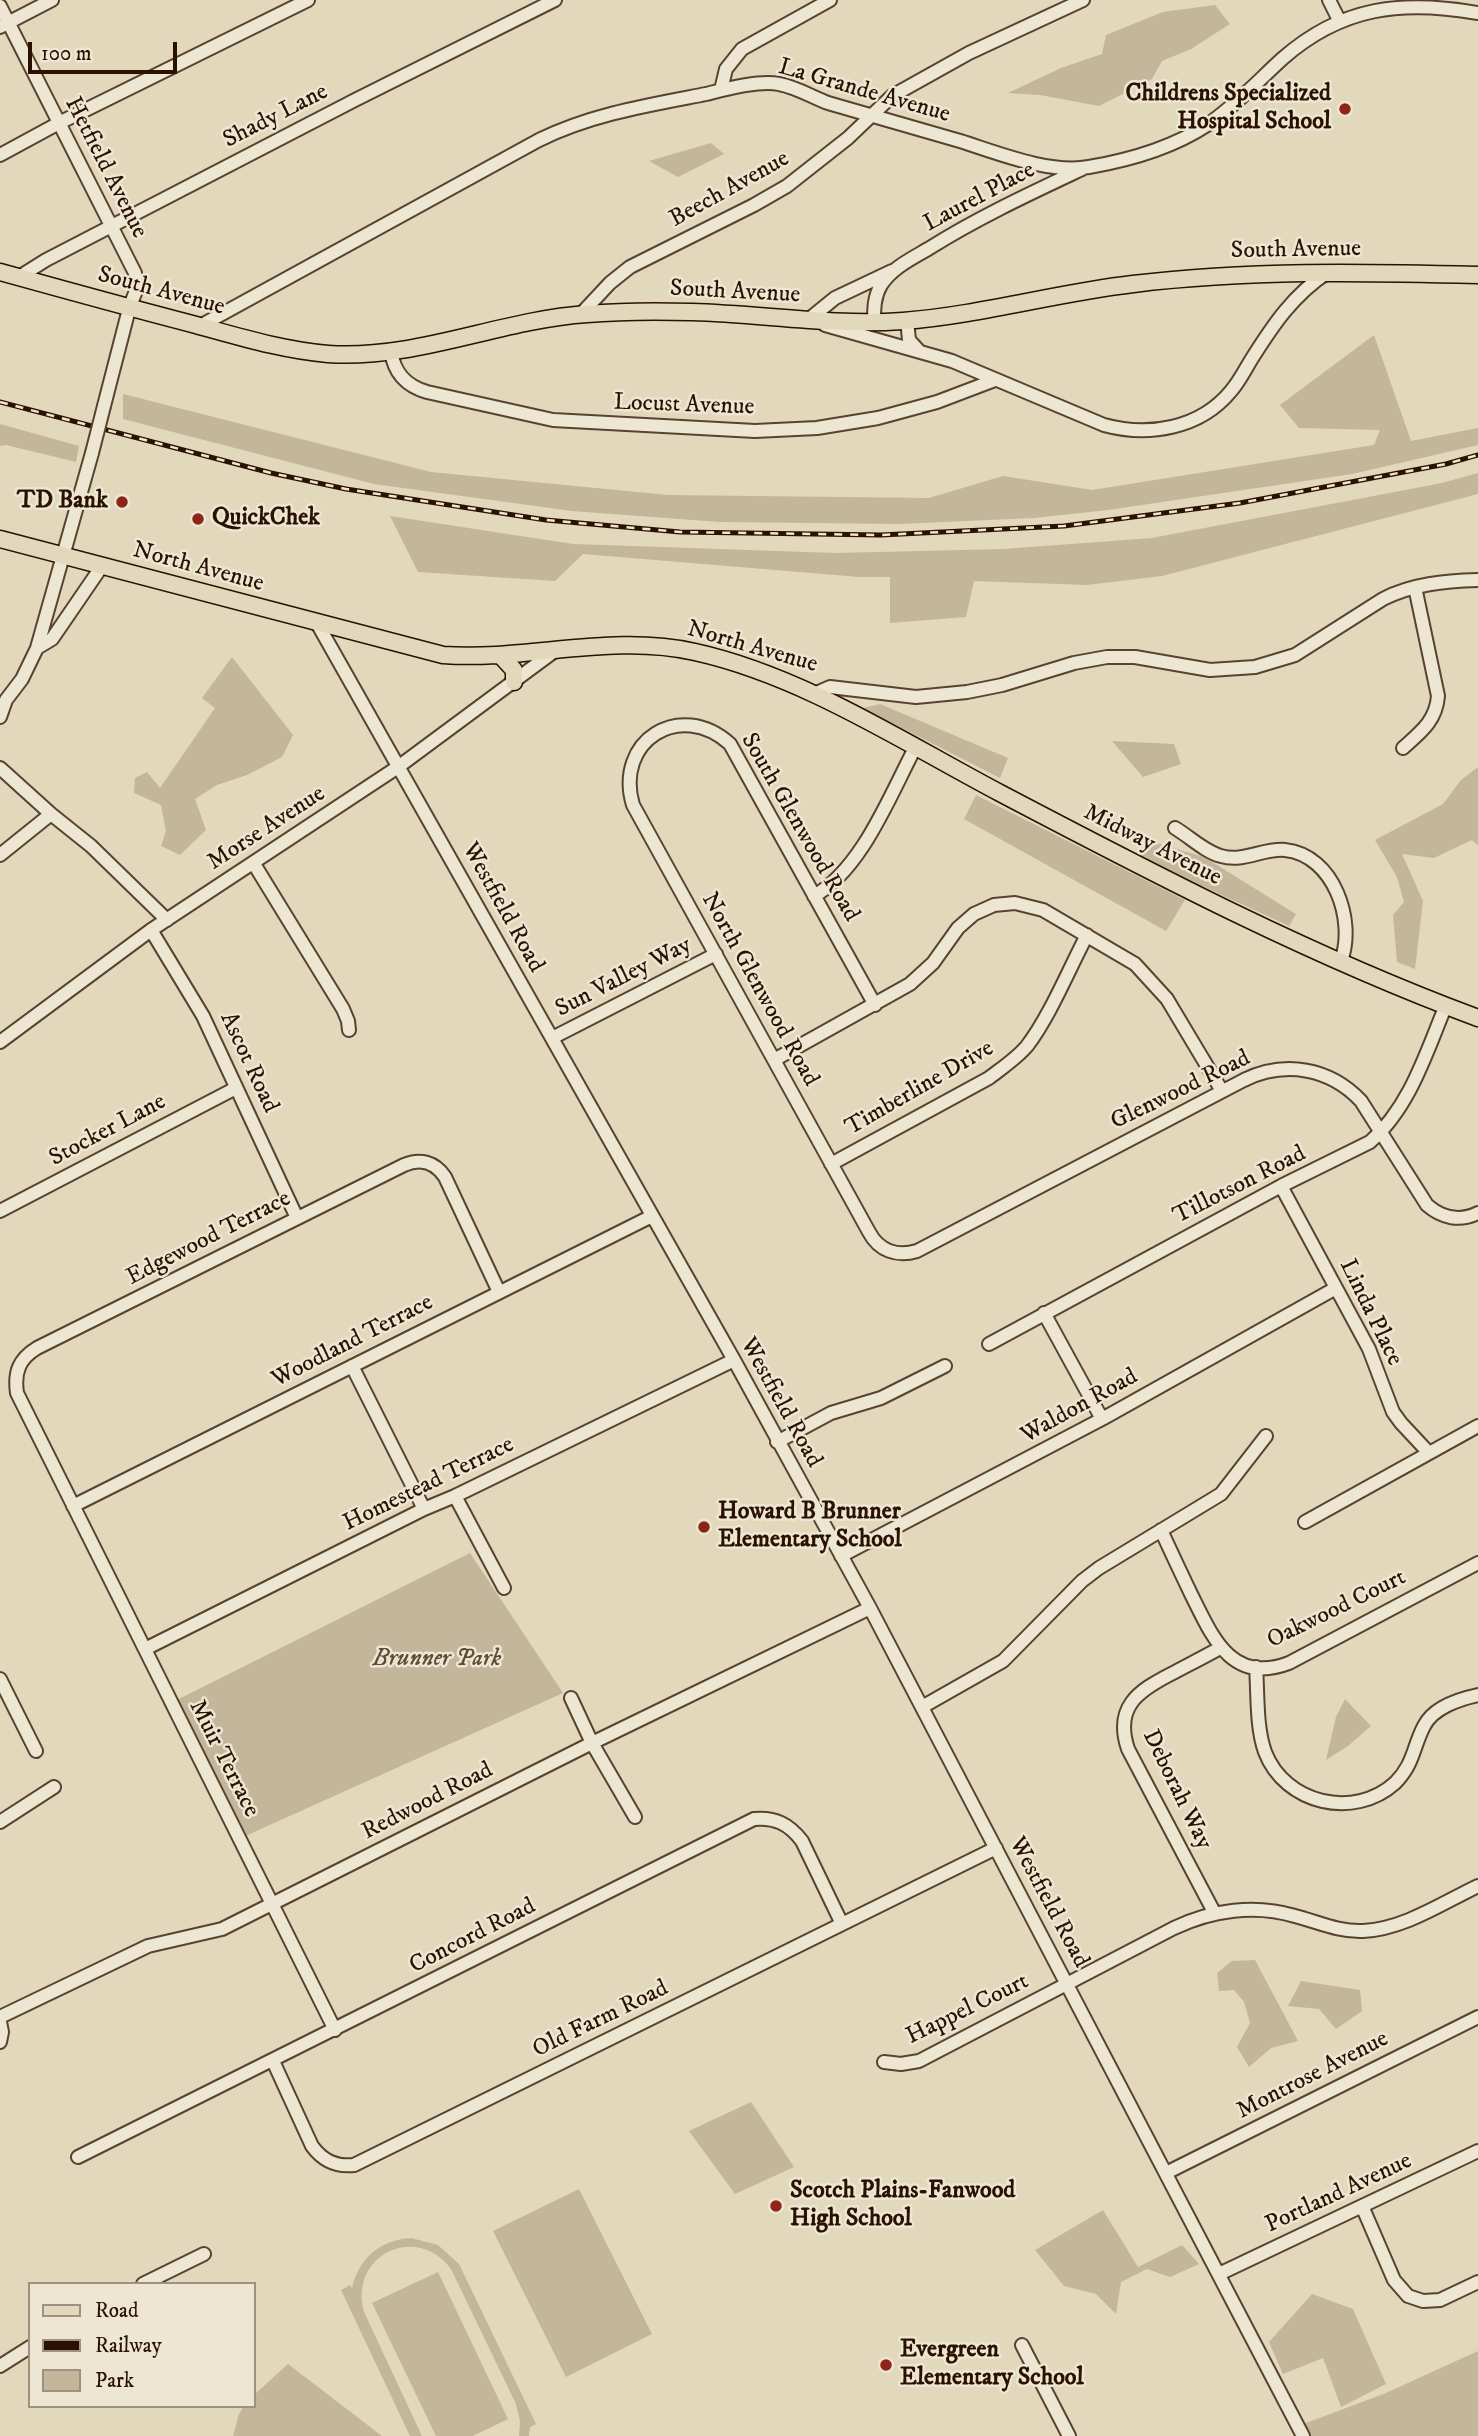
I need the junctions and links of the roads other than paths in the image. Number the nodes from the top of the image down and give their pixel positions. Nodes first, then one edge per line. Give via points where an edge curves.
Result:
1 (52, 0) edge
2 (309, 0) edge
3 (555, 0) edge
4 (830, 0) edge
5 (1083, 0) edge
6 (1329, 0) edge
7 (0, 6) edge
8 (1478, 13) edge
9 (1339, 20) junction
10 (4, 25) edge
11 (721, 90) junction
12 (871, 114) junction
13 (59, 124) junction
14 (0, 155) edge
15 (1086, 168) junction
16 (110, 227) junction
17 (895, 269) junction
18 (0, 272) edge
19 (1328, 272) junction
20 (1478, 275) edge
21 (19, 278) junction
22 (129, 309) junction
23 (581, 314) junction
24 (808, 320) junction
25 (907, 320) junction
26 (874, 322) junction
27 (200, 326) junction
28 (391, 351) junction
29 (920, 352) junction
30 (995, 380) junction
31 (0, 539) edge
32 (61, 556) junction
33 (102, 566) junction
34 (1478, 580) edge
35 (1415, 587) junction
36 (317, 623) junction
37 (37, 648) junction
38 (556, 650) junction
39 (501, 656) junction
40 (514, 682) junction
41 (814, 694) junction
42 (3, 702) edge
43 (0, 717) edge
44 (653, 735) joint
45 (915, 748) junction
46 (1403, 748) dead end
47 (398, 767) junction
48 (0, 768) edge
49 (51, 814) junction
50 (1175, 828) dead end
51 (0, 855) edge
52 (254, 864) junction
53 (814, 895) junction
54 (167, 920) junction
55 (151, 930) junction
56 (1087, 935) junction
57 (716, 954) junction
58 (1340, 961) junction
59 (875, 1005) junction
60 (1446, 1005) junction
61 (1476, 1013) edge
62 (349, 1030) dead end
63 (552, 1038) junction
64 (0, 1042) edge
65 (774, 1060) junction
66 (236, 1088) junction
67 (1222, 1091) junction
68 (1382, 1132) junction
69 (831, 1164) junction
70 (1281, 1186) junction
71 (0, 1211) edge
72 (1478, 1213) edge
73 (652, 1216) junction
74 (297, 1218) junction
75 (898, 1253) joint
76 (1336, 1288) junction
77 (499, 1292) junction
78 (1044, 1313) junction
79 (989, 1344) dead end
80 (734, 1360) junction
81 (352, 1366) junction
82 (945, 1366) dead end
83 (1102, 1419) junction
84 (1478, 1426) edge
85 (1266, 1436) dead end
86 (777, 1442) junction
87 (1429, 1453) junction
88 (455, 1496) junction
89 (73, 1506) junction
90 (424, 1509) junction
91 (1305, 1522) dead end
92 (1161, 1530) junction
93 (841, 1556) junction
94 (1478, 1563) edge
95 (504, 1588) dead end
96 (870, 1608) junction
97 (1220, 1648) junction
98 (145, 1649) junction
99 (1256, 1667) junction
100 (0, 1679) edge
101 (1478, 1695) edge
102 (571, 1699) dead end
103 (922, 1707) junction
104 (592, 1743) junction
105 (37, 1751) dead end
106 (54, 1787) dead end
107 (635, 1817) dead end
108 (0, 1822) edge
109 (996, 1848) junction
110 (1478, 1886) edge
111 (272, 1905) junction
112 (1215, 1914) junction
113 (842, 1924) junction
114 (1067, 1984) junction
115 (1478, 2017) edge
116 (0, 2019) edge
117 (335, 2030) junction
118 (0, 2042) edge
119 (273, 2060) junction
120 (884, 2062) dead end
121 (1478, 2151) edge
122 (78, 2157) dead end
123 (1166, 2173) junction
124 (1362, 2206) junction
125 (204, 2254) dead end
126 (1219, 2274) junction
127 (146, 2282) edge
128 (1478, 2282) edge
129 (1022, 2345) dead end
130 (28, 2348) edge
131 (0, 2366) edge
132 (1069, 2436) edge
133 (1303, 2436) edge

1 - 10 street
2 - 13 street
3 - 16 street, Shady Lane
4 - 11 street via 742,49 726,69
5 - 12 street, Beech Avenue via 969,53 892,96
6 - 9 street
7 - 10 street, Hetfield Avenue
8 - 9 street, La Grande Avenue via 1424,3 1382,6
9 - 15 street, La Grande Avenue via 1284,57 1206,125 1168,146
10 - 13 street, Hetfield Avenue
11 - 12 street, La Grande Avenue via 777,83
11 - 27 street, La Grande Avenue via 604,115 560,130
12 - 15 street, La Grande Avenue via 1018,159
12 - 23 street, Beech Avenue via 788,186 630,267
13 - 14 street
13 - 16 street, Hetfield Avenue
15 - 17 street, Laurel Place via 957,230
16 - 21 street, Shady Lane
16 - 22 street, Hetfield Avenue via 135,273 137,288
17 - 24 street, Laurel Place via 835,298
17 - 26 street, Laurel Place via 875,297
18 - 21 main road, South Avenue
19 - 20 main road, South Avenue
19 - 25 main road, South Avenue via 1156,281
19 - 30 street via 1287,306 1232,391 1213,408 1179,425 1142,431 1116,429
21 - 22 main road, South Avenue
22 - 27 main road, South Avenue
22 - 32 street, Hetfield Avenue, bridge
23 - 24 main road, South Avenue via 693,312
23 - 28 main road, South Avenue
24 - 26 main road, South Avenue
24 - 29 street
25 - 26 main road, South Avenue
25 - 29 street via 909,340
27 - 28 main road, South Avenue via 290,349 329,354
28 - 30 street, Locust Avenue via 404,380 427,392 553,420 732,430 817,428 878,418
29 - 30 street
31 - 32 main road, North Avenue
32 - 33 main road, North Avenue
32 - 37 street, Hetfield Avenue
33 - 36 main road, North Avenue
33 - 37 street via 52,639
34 - 35 street, North Avenue
35 - 41 street, North Avenue via 1383,599 1294,655 1255,667 1210,670 1135,657 1107,657 967,692 916,696 830,687
35 - 46 street via 1438,696 1429,724
36 - 39 main road, North Avenue via 443,655
36 - 47 street, Westfield Road
37 - 42 street via 22,679
38 - 39 main road, North Avenue
38 - 40 street, Morse Avenue
38 - 41 main road, North Avenue via 618,645 694,652
39 - 40 main road via 514,670
40 - 47 street, Morse Avenue
41 - 45 main road, Midway Avenue
42 - 43 street
44 - 53 street, South Glenwood Road via 669,727 699,726 730,744
44 - 57 street, North Glenwood Road via 632,764 629,793
45 - 53 street via 866,842 839,876
45 - 58 main road, Midway Avenue via 1139,866
47 - 52 street, Morse Avenue
47 - 63 street, Westfield Road
48 - 49 street
49 - 51 street
49 - 54 street
50 - 58 street via 1222,856 1245,858 1286,850 1317,864 1339,898 1346,934
52 - 54 street, Morse Avenue
52 - 62 street via 343,1009
53 - 59 street, South Glenwood Road
54 - 55 street, Morse Avenue
55 - 64 street, Morse Avenue
55 - 66 street, Ascot Road via 203,1016
56 - 59 street via 1029,905 994,905 968,918 922,975
56 - 67 street via 1135,964 1153,982
56 - 69 street, Timberline Drive via 1037,1030 1012,1060 989,1078
57 - 63 street, Sun Valley Way
57 - 65 street, North Glenwood Road
58 - 60 main road, Midway Avenue
59 - 65 street
60 - 61 main road, Midway Avenue
60 - 68 street, Tillotson Road via 1407,1097
63 - 73 street, Westfield Road
65 - 69 street, North Glenwood Road
66 - 71 street, Stocker Lane
66 - 74 street, Ascot Road
67 - 68 street, Glenwood Road via 1270,1070 1310,1070 1354,1093
67 - 75 street, Glenwood Road via 917,1251
68 - 70 street, Tillotson Road via 1361,1148
68 - 72 street, Glenwood Road via 1434,1211 1452,1218
69 - 75 street, North Glenwood Road via 872,1238
70 - 76 street, Linda Place
70 - 78 street, Tillotson Road
73 - 77 street, Woodland Terrace
73 - 80 street, Westfield Road
74 - 77 street, Edgewood Terrace via 408,1163 431,1164 445,1177
74 - 89 street, Edgewood Terrace via 37,1348 22,1360 16,1374 17,1393
76 - 83 street, Waldon Road
76 - 87 street, Linda Place via 1368,1349 1393,1412
77 - 81 street, Woodland Terrace
78 - 79 street, Tillotson Road
78 - 83 street
80 - 86 street, Westfield Road
80 - 88 street, Homestead Terrace
81 - 89 street, Woodland Terrace
81 - 90 street
82 - 86 street via 881,1398 831,1413
83 - 93 street, Waldon Road
84 - 87 street
85 - 92 street via 1221,1494
86 - 93 street, Westfield Road
87 - 91 street
88 - 90 street, Homestead Terrace
88 - 95 street
89 - 98 street, Muir Terrace
90 - 98 street, Homestead Terrace
92 - 97 street
92 - 103 street via 1082,1581 1003,1661
93 - 96 street, Westfield Road
94 - 99 street, Oakwood Court via 1289,1663
96 - 103 street, Westfield Road
96 - 104 street, Redwood Road
97 - 99 street, Oakwood Court
97 - 112 street, Deborah Way via 1139,1693 1127,1709 1123,1730 1128,1749
98 - 111 street, Muir Terrace
99 - 101 street via 1268,1759 1289,1785 1327,1802 1360,1801 1390,1786 1412,1761 1422,1729 1433,1715
100 - 105 street
102 - 104 street
103 - 109 street, Westfield Road
104 - 107 street
104 - 111 street, Redwood Road
106 - 108 street
109 - 113 street, Old Farm Road
109 - 114 street, Westfield Road
110 - 112 street, Happel Court via 1399,1924 1376,1930 1340,1929 1274,1911
111 - 116 street, Redwood Road via 222,1929 148,1946
111 - 117 street, Muir Terrace
112 - 114 street, Happel Court via 1174,1928
113 - 117 street, Concord Road via 795,1832 781,1821 754,1819
113 - 119 street, Old Farm Road via 354,2165 335,2165 318,2155
114 - 120 street, Happel Court via 919,2061
114 - 123 street, Westfield Road
115 - 123 street, Montrose Avenue
116 - 118 street
117 - 119 street, Concord Road
119 - 122 street, Concord Road
121 - 124 street, Portland Avenue
123 - 126 street, Westfield Road
124 - 126 street, Portland Avenue
124 - 128 street via 1394,2280 1408,2295 1423,2301 1440,2300
125 - 127 street
126 - 133 street, Westfield Road
129 - 132 street
130 - 131 street

